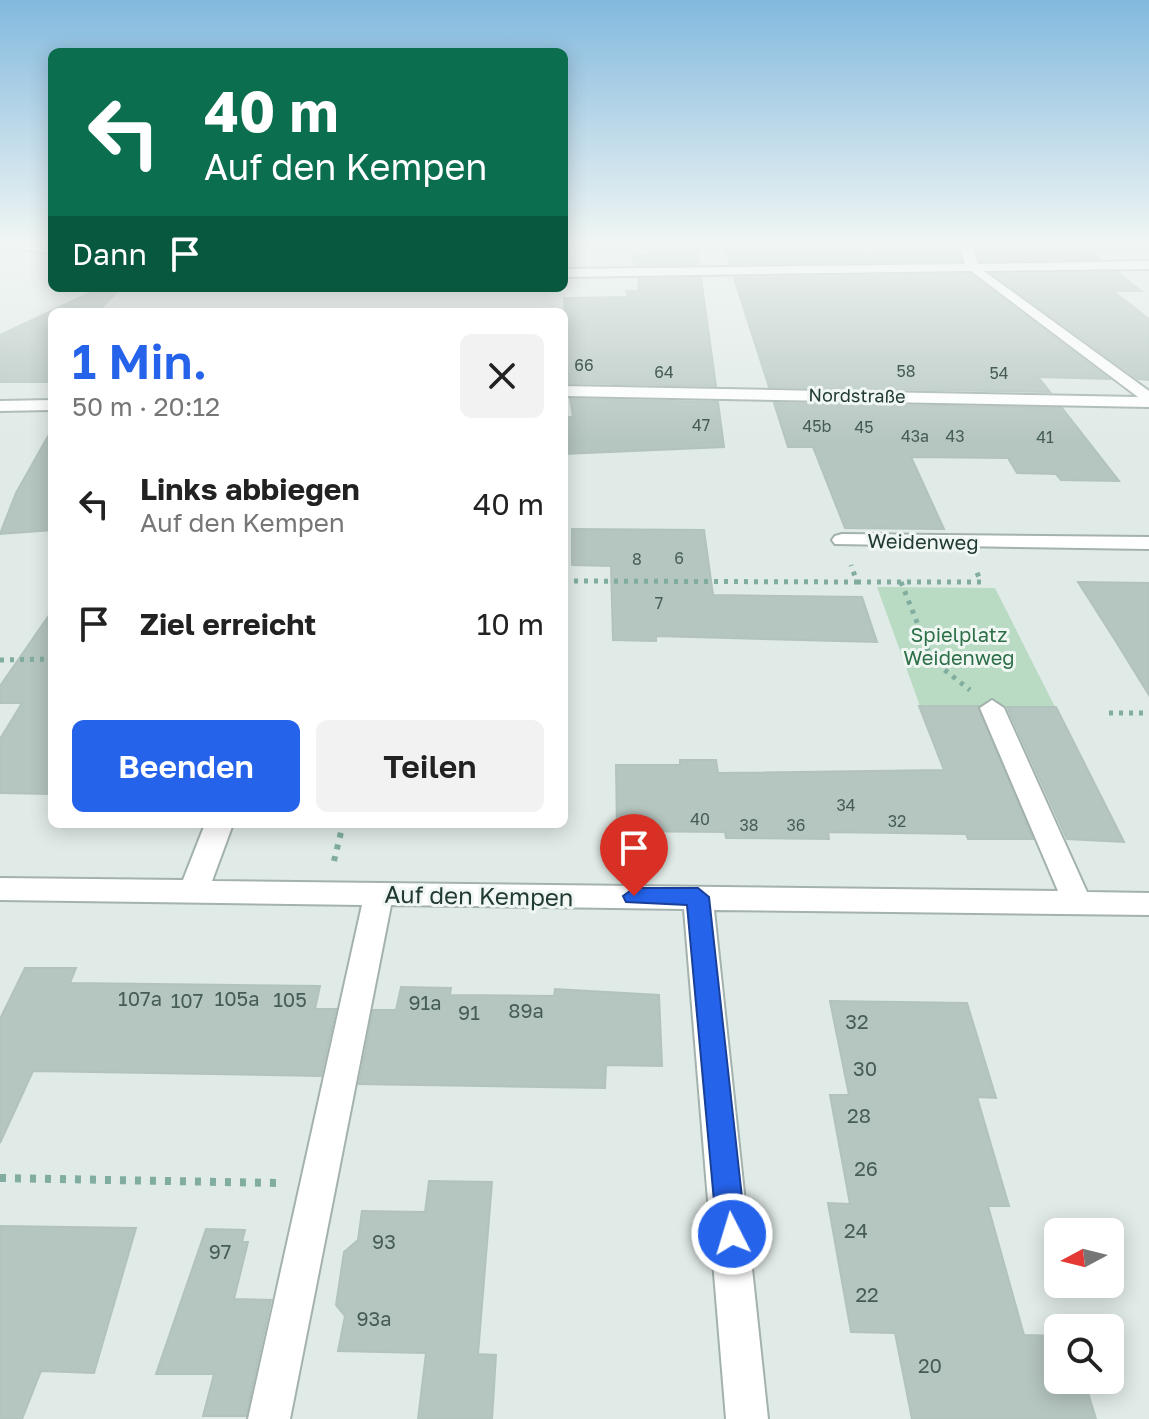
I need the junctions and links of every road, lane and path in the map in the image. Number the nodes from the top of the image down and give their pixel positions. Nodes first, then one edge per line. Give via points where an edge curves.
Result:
1 (1029, 310) edge
2 (568, 391) edge
3 (1144, 400) edge
4 (48, 405) edge
5 (0, 406) edge
6 (1149, 419) edge
7 (842, 540) joint
8 (963, 541) junction
9 (1149, 543) edge
10 (568, 581) edge
11 (857, 582) junction
12 (901, 582) junction
13 (48, 659) edge
14 (0, 660) edge
15 (992, 708) joint
16 (1109, 713) dead end
17 (1149, 713) edge
18 (217, 828) edge
19 (1, 892) edge
20 (193, 892) junction
21 (379, 894) junction
22 (698, 897) junction
23 (1078, 903) junction
24 (1149, 904) edge
25 (0, 1178) edge
26 (319, 1183) junction
27 (269, 1419) edge
28 (747, 1419) edge

1 - 3 street
2 - 3 street, Nordstraße
3 - 6 street
4 - 5 street
7 - 8 street, Weidenweg
7 - 11 path, Weidenweg
8 - 9 street, Weidenweg
8 - 12 path via 981,582
10 - 11 path
11 - 12 path
12 - 15 path via 932,660
13 - 14 path
15 - 23 street
16 - 17 path
18 - 20 street
19 - 20 street, Auf den Kempen
20 - 21 street, Auf den Kempen
21 - 22 street, Auf den Kempen
21 - 26 street
22 - 23 street, Auf den Kempen
22 - 28 street
23 - 24 street, Auf den Kempen
25 - 26 path
26 - 27 street

